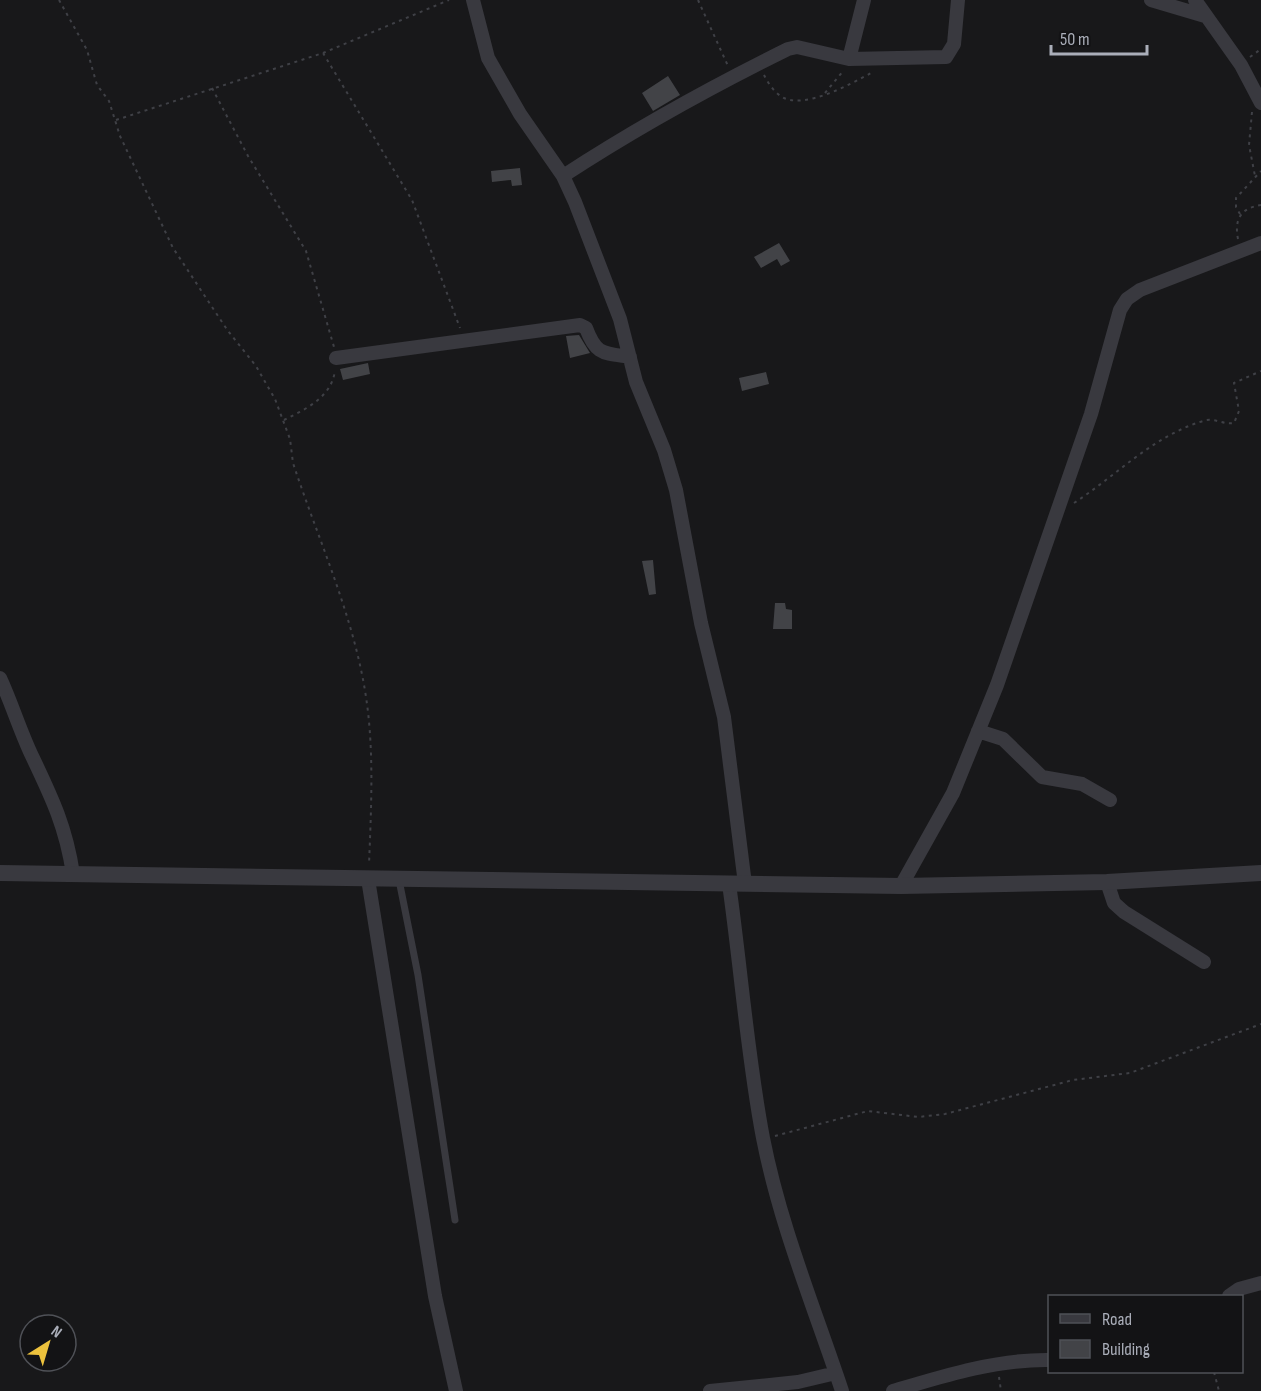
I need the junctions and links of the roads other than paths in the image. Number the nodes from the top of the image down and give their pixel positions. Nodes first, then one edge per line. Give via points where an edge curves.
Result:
1 (472, 0) edge
2 (864, 0) edge
3 (958, 0) edge
4 (1151, 0) edge
5 (1195, 0) edge
6 (1205, 16) junction
7 (849, 59) junction
8 (1258, 97) edge
9 (563, 176) junction
10 (1261, 243) edge
11 (630, 357) junction
12 (336, 358) road end
13 (0, 678) edge
14 (978, 731) junction
15 (1110, 800) dead end
16 (0, 873) edge
17 (1261, 873) edge
18 (73, 874) junction
19 (368, 879) junction
20 (399, 880) junction
21 (1107, 882) junction
22 (737, 884) junction
23 (901, 886) junction
24 (1204, 963) dead end
25 (455, 1220) dead end
26 (1261, 1283) edge
27 (1230, 1295) edge
28 (1048, 1360) edge
29 (836, 1373) junction
30 (456, 1391) edge
31 (710, 1391) edge
32 (842, 1391) edge
33 (893, 1391) edge

1 - 9 street via 488,58 520,114
2 - 7 street
3 - 7 street via 954,44 946,57
4 - 6 street
5 - 6 street
6 - 8 street via 1241,65
7 - 9 street via 797,47 733,76 606,147
9 - 11 street via 621,319
10 - 14 street via 1149,287 1127,299 1120,310 1090,414
11 - 12 street via 597,350 586,328 580,325
11 - 22 street via 676,490 724,717
13 - 18 street via 60,815
14 - 15 street via 1003,739 1042,777 1082,784
14 - 23 street via 953,793
16 - 18 street
17 - 21 street
18 - 19 street
19 - 20 street
19 - 30 street via 426,1239
20 - 22 street
20 - 25 lane via 418,975
21 - 23 street
21 - 24 street via 1114,903 1124,912
22 - 23 street
22 - 29 street via 747,1031 763,1138 776,1195
26 - 27 street
28 - 33 street via 980,1368
29 - 31 street via 798,1382
29 - 32 street

